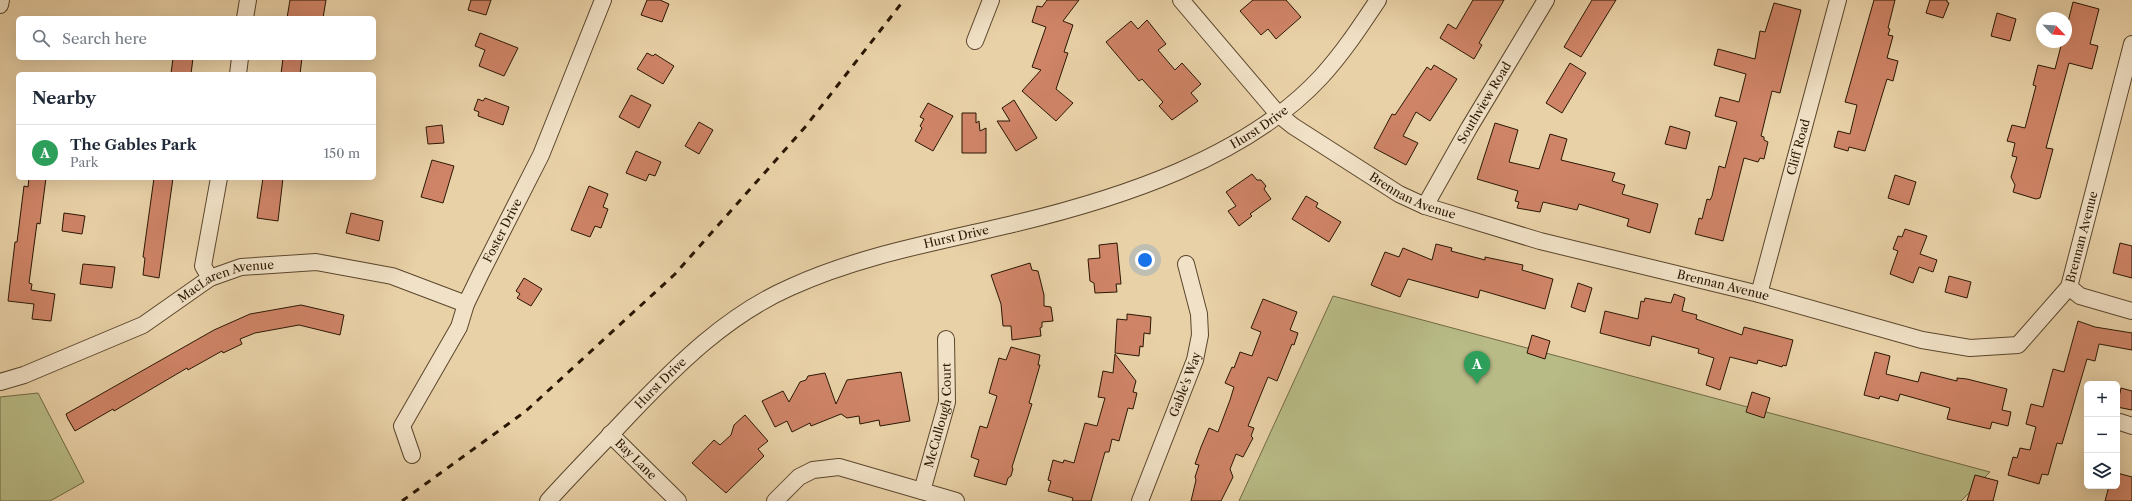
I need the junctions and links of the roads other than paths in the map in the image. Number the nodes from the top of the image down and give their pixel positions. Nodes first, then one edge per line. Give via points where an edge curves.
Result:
1 (1, 0) edge
2 (248, 0) edge
3 (603, 0) edge
4 (991, 0) edge
5 (1181, 0) edge
6 (1378, 0) edge
7 (1546, 0) edge
8 (1838, 0) edge
9 (0, 5) edge
10 (245, 16) edge
11 (975, 41) dead end
12 (2132, 44) edge
13 (240, 60) edge
14 (238, 72) edge
15 (1278, 114) junction
16 (219, 180) edge
17 (1425, 206) junction
18 (1186, 264) dead end
19 (210, 278) junction
20 (2069, 287) junction
21 (1759, 294) junction
22 (466, 304) junction
23 (2132, 311) edge
24 (946, 339) dead end
25 (0, 382) edge
26 (610, 434) junction
27 (412, 455) dead end
28 (922, 491) junction
29 (548, 501) edge
30 (678, 501) edge
31 (775, 501) edge
32 (956, 501) edge
33 (1140, 501) edge

1 - 9 street
2 - 10 street
3 - 22 street, Foster Drive via 540,155
4 - 11 street
5 - 15 street, Brennan Avenue
6 - 15 street, Hurst Drive via 1341,54 1321,77
7 - 17 street, Southview Road
8 - 21 street, Cliff Road
12 - 20 street, Brennan Avenue
13 - 14 street
15 - 17 street, Brennan Avenue via 1342,159 1399,194
15 - 26 street, Hurst Drive via 1219,152 1119,194 1014,224 837,268 789,288 748,311 702,344 671,371
16 - 19 street via 203,266
17 - 21 street, Brennan Avenue via 1540,241
18 - 33 street, Gable's Way via 1199,314 1200,335 1195,360
19 - 22 street, MacLaren Avenue via 241,267 316,262 392,276
19 - 25 street, MacLaren Avenue via 143,325 24,375
20 - 21 street, Brennan Avenue via 2018,345 1970,348 1922,340
20 - 23 street via 2080,296
22 - 27 street, Foster Drive via 460,327 402,426
24 - 28 street, McCullough Court via 947,402
26 - 29 street, Hurst Drive
26 - 30 street, Bay Lane
28 - 31 street via 839,467 826,467 799,477
28 - 32 street

